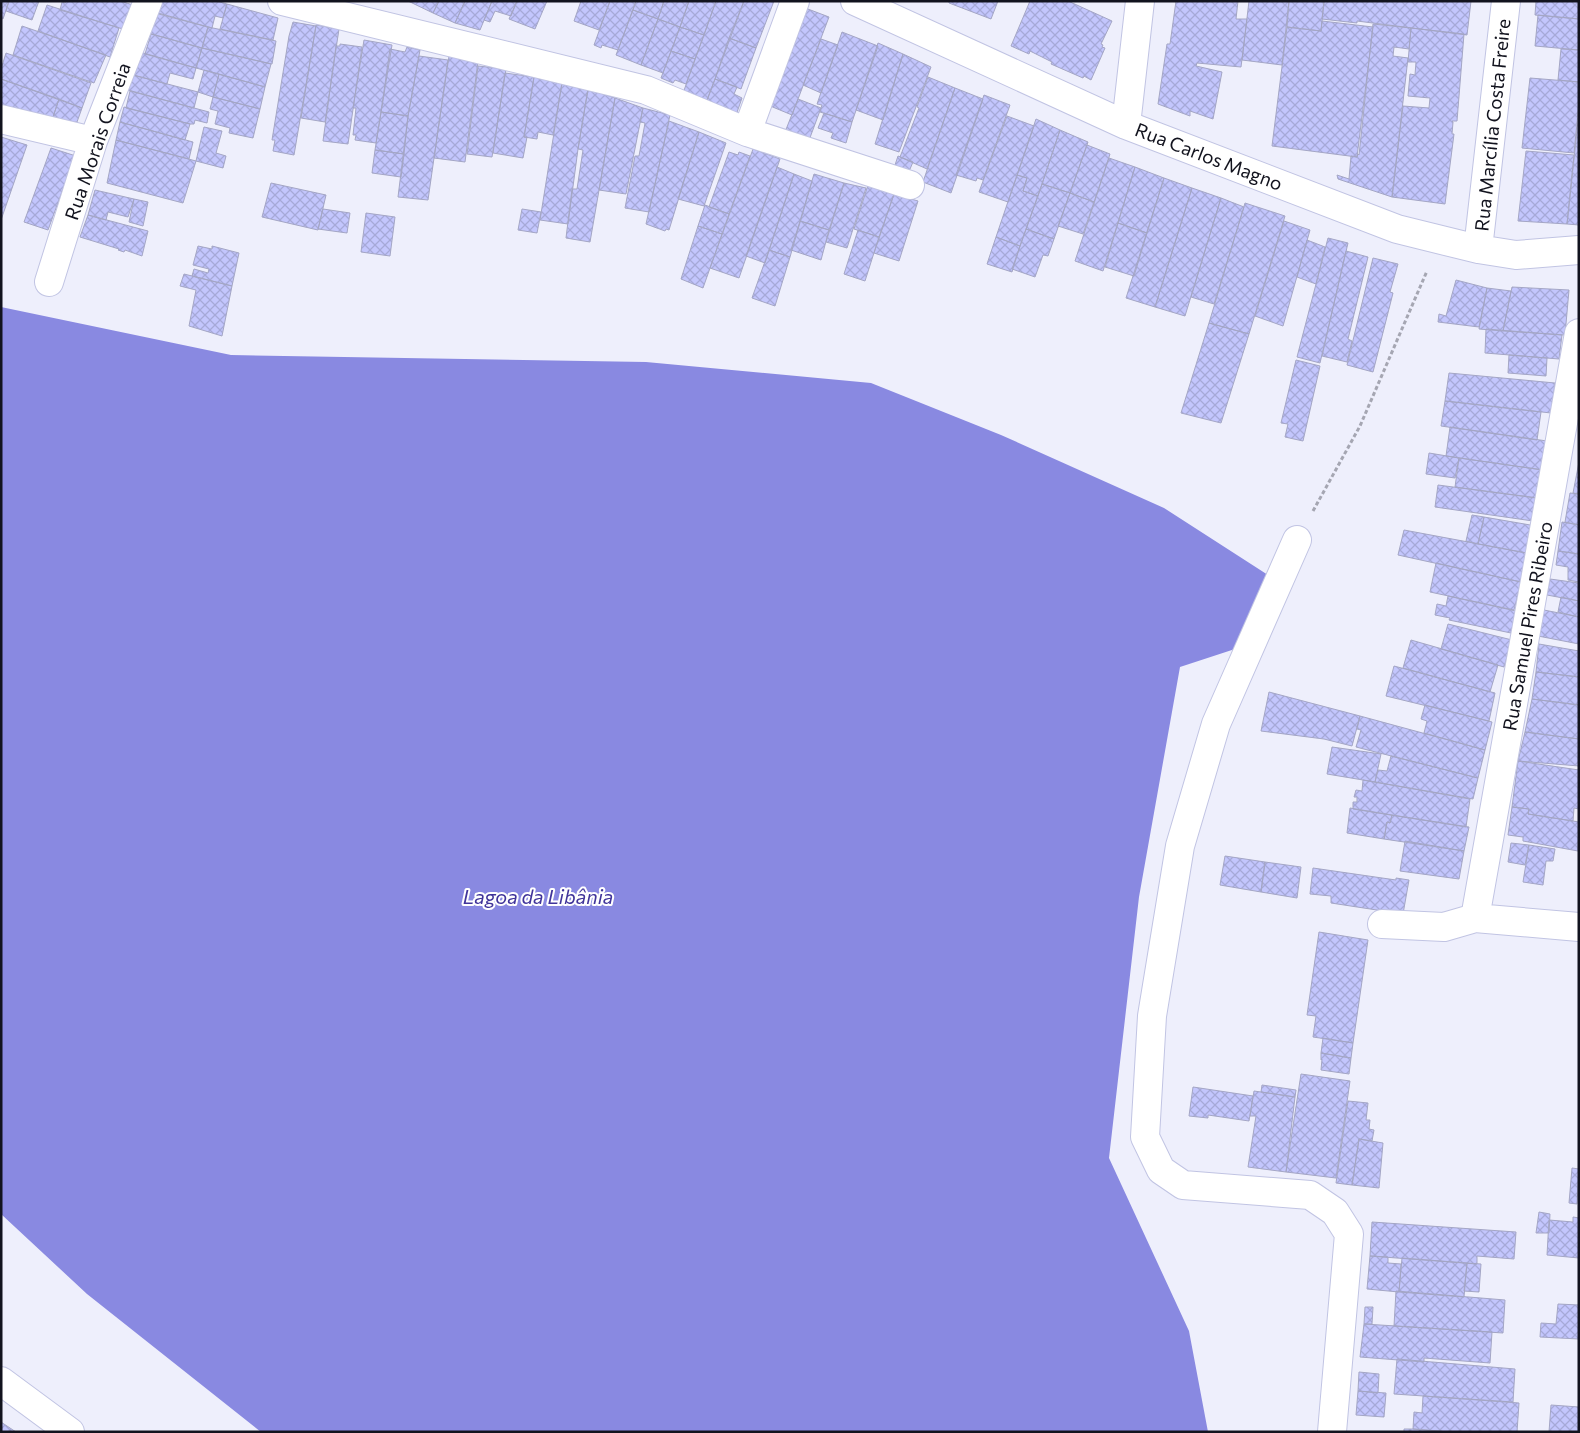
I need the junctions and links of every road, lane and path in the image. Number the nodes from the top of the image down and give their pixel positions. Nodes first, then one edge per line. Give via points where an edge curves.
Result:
1 (148, 1) edge
2 (282, 1) edge
3 (795, 1) edge
4 (855, 1) edge
5 (1140, 1) edge
6 (1506, 1) edge
7 (1, 119) edge
8 (1126, 125) junction
9 (747, 132) junction
10 (94, 141) junction
11 (910, 185) dead end
12 (1441, 240) junction
13 (1478, 250) junction
14 (1579, 250) edge
15 (49, 282) dead end
16 (1579, 333) edge
17 (1297, 540) joint
18 (1475, 918) junction
19 (1382, 924) dead end
20 (1579, 927) edge
21 (1, 1381) edge
22 (70, 1432) edge
23 (1332, 1432) edge

1 - 10 street, Rua Morais Correia
2 - 9 street via 646,90
3 - 9 street
4 - 8 street, Rua Carlos Magno
5 - 8 street
6 - 13 street, Rua Marcília Costa Freire
7 - 10 street
8 - 12 street, Rua Carlos Magno via 1398,229
9 - 11 street
10 - 15 street, Rua Morais Correia
12 - 13 street, Rua Carlos Magno
12 - 17 path via 1360,426
13 - 14 street, Rua Carlos Magno via 1516,255
16 - 18 street, Rua Samuel Pires Ribeiro
17 - 23 street via 1216,724 1180,846 1152,1016 1145,1137 1161,1170 1183,1185 1310,1195 1335,1212 1349,1234
18 - 19 street via 1444,927
18 - 20 street
21 - 22 street

